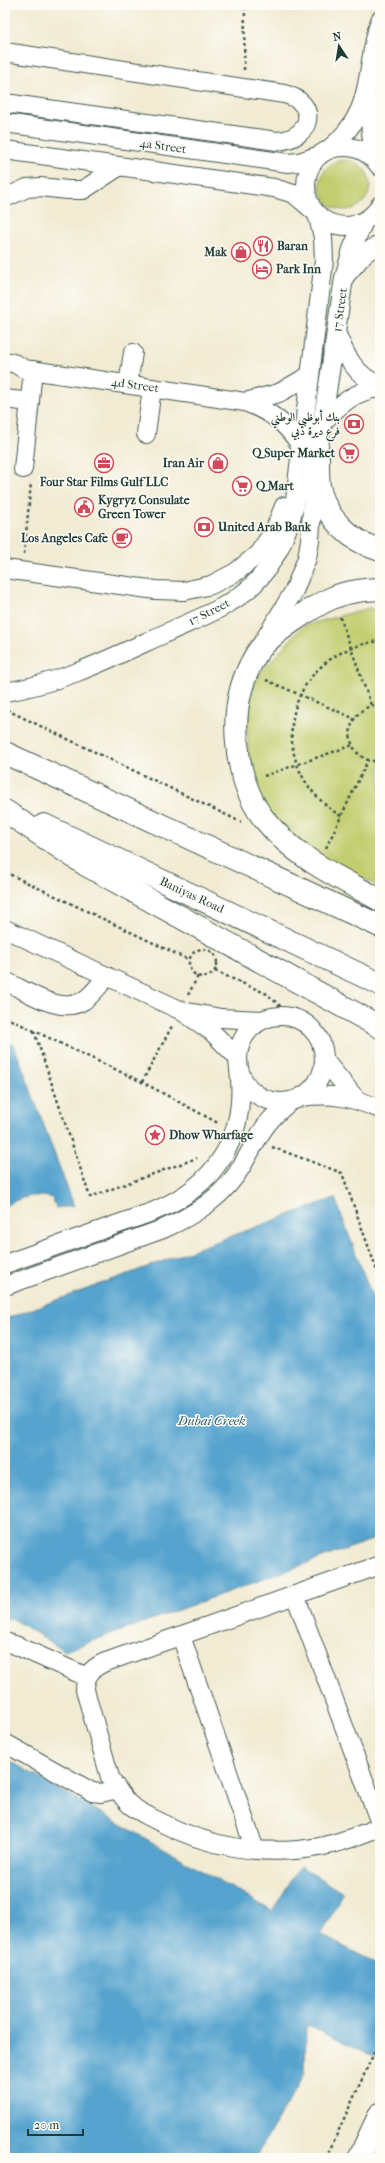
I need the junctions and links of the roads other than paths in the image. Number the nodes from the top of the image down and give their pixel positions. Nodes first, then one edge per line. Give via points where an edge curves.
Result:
1 (374, 5) edge
2 (379, 24) edge
3 (5, 52) edge
4 (366, 89) junction
5 (5, 103) edge
6 (29, 107) junction
7 (6, 124) edge
8 (158, 125) junction
9 (173, 148) junction
10 (5, 150) edge
11 (324, 152) junction
12 (24, 153) junction
13 (5, 161) edge
14 (377, 162) edge
15 (120, 166) junction
16 (5, 198) edge
17 (315, 212) junction
18 (374, 213) edge
19 (380, 244) edge
20 (344, 278) junction
21 (336, 332) junction
22 (133, 353) dead end
23 (5, 361) edge
24 (29, 370) junction
25 (5, 371) edge
26 (310, 375) junction
27 (128, 384) junction
28 (380, 385) edge
29 (152, 388) junction
30 (380, 388) edge
31 (5, 399) edge
32 (30, 402) junction
33 (245, 402) junction
34 (323, 422) junction
35 (146, 434) dead end
36 (309, 452) junction
37 (298, 468) junction
38 (23, 469) dead end
39 (380, 550) edge
40 (5, 569) edge
41 (380, 589) edge
42 (258, 652) junction
43 (5, 692) edge
44 (5, 753) edge
45 (5, 806) edge
46 (5, 811) edge
47 (380, 900) edge
48 (380, 926) edge
49 (5, 929) edge
50 (108, 976) junction
51 (5, 981) edge
52 (380, 984) edge
53 (180, 1010) junction
54 (262, 1020) junction
55 (380, 1027) edge
56 (325, 1061) junction
57 (239, 1064) junction
58 (296, 1099) junction
59 (356, 1099) junction
60 (380, 1109) edge
61 (5, 1264) edge
62 (5, 1286) edge
63 (380, 1564) edge
64 (295, 1595) junction
65 (181, 1636) junction
66 (5, 1642) edge
67 (87, 1677) junction
68 (5, 1743) edge
69 (117, 1789) junction
70 (380, 1823) edge
71 (380, 1827) edge
72 (255, 1850) junction
73 (380, 2114) edge
74 (360, 2158) edge

1 - 2 street
2 - 4 street
3 - 8 street via 293,96 301,102 307,120 304,130 297,137 277,141
4 - 11 street via 362,107 354,124 342,138
4 - 14 street
5 - 6 street
6 - 7 street
6 - 8 street
7 - 9 street, 4a Street
8 - 9 street
9 - 11 street, 4a Street via 288,163 300,162
10 - 12 street
11 - 14 street via 340,147 352,147 364,151
11 - 17 street, 17 Street via 313,162 305,181 305,191
12 - 13 street
12 - 15 street
15 - 16 street via 83,190 27,188
15 - 17 street via 284,190 294,194
17 - 18 street via 324,220 340,226 348,226
17 - 26 street, 17 Street via 323,237 324,261
18 - 20 street, 17 Street via 352,249
19 - 20 street via 365,253
20 - 21 street, 17 Street
21 - 28 street via 350,362 361,374
21 - 34 street, 17 Street
22 - 27 street
23 - 24 street, 4d Street
24 - 25 street, 4d Street
24 - 27 street, 4d Street
24 - 32 street
26 - 33 street, 4d Street via 280,393
26 - 36 street, 17 Street
27 - 29 street, 4d Street
29 - 33 street, 4d Street
29 - 35 street
30 - 34 street via 359,393 346,400
31 - 32 street
32 - 38 street
33 - 36 street, 4d Street via 262,408 278,418
34 - 36 street, 17 Street
36 - 37 street, 17 Street
36 - 39 main road via 326,505 336,522 350,536
36 - 42 street, 17 Street via 307,558 294,591
37 - 40 street via 274,531 258,554 236,572 211,584 184,591 156,590
37 - 43 street, 17 Street via 294,508 286,537 272,563 253,585 229,603 68,677
41 - 42 main road via 333,597 306,612
42 - 47 main road via 247,672 239,699 236,727 238,755 245,782 264,819 294,850 317,866
44 - 48 main road
45 - 52 main road, Baniyas Road
46 - 55 main road via 86,865
49 - 50 street
50 - 51 street via 83,1001 67,1006 51,1002
50 - 53 street
53 - 54 street via 221,1018
53 - 57 street via 211,1031
54 - 56 street via 292,1017 310,1026 321,1042
54 - 57 street via 245,1036 239,1049
56 - 58 street via 318,1082 311,1091
56 - 59 street
57 - 58 street via 243,1080 258,1096 269,1100
57 - 61 street via 241,1101 234,1131 211,1173 194,1190 174,1203
58 - 59 street via 329,1095
58 - 62 street via 272,1117 254,1141 243,1165 228,1186 209,1204 163,1229
59 - 60 street
63 - 64 street
64 - 65 street
64 - 70 street
65 - 67 street via 103,1663
65 - 72 street
66 - 67 street
67 - 69 street via 86,1696 110,1777
68 - 69 street via 92,1792 101,1793
69 - 72 street via 129,1804 171,1828 198,1839
71 - 72 street via 351,1839 320,1847
73 - 74 main road

